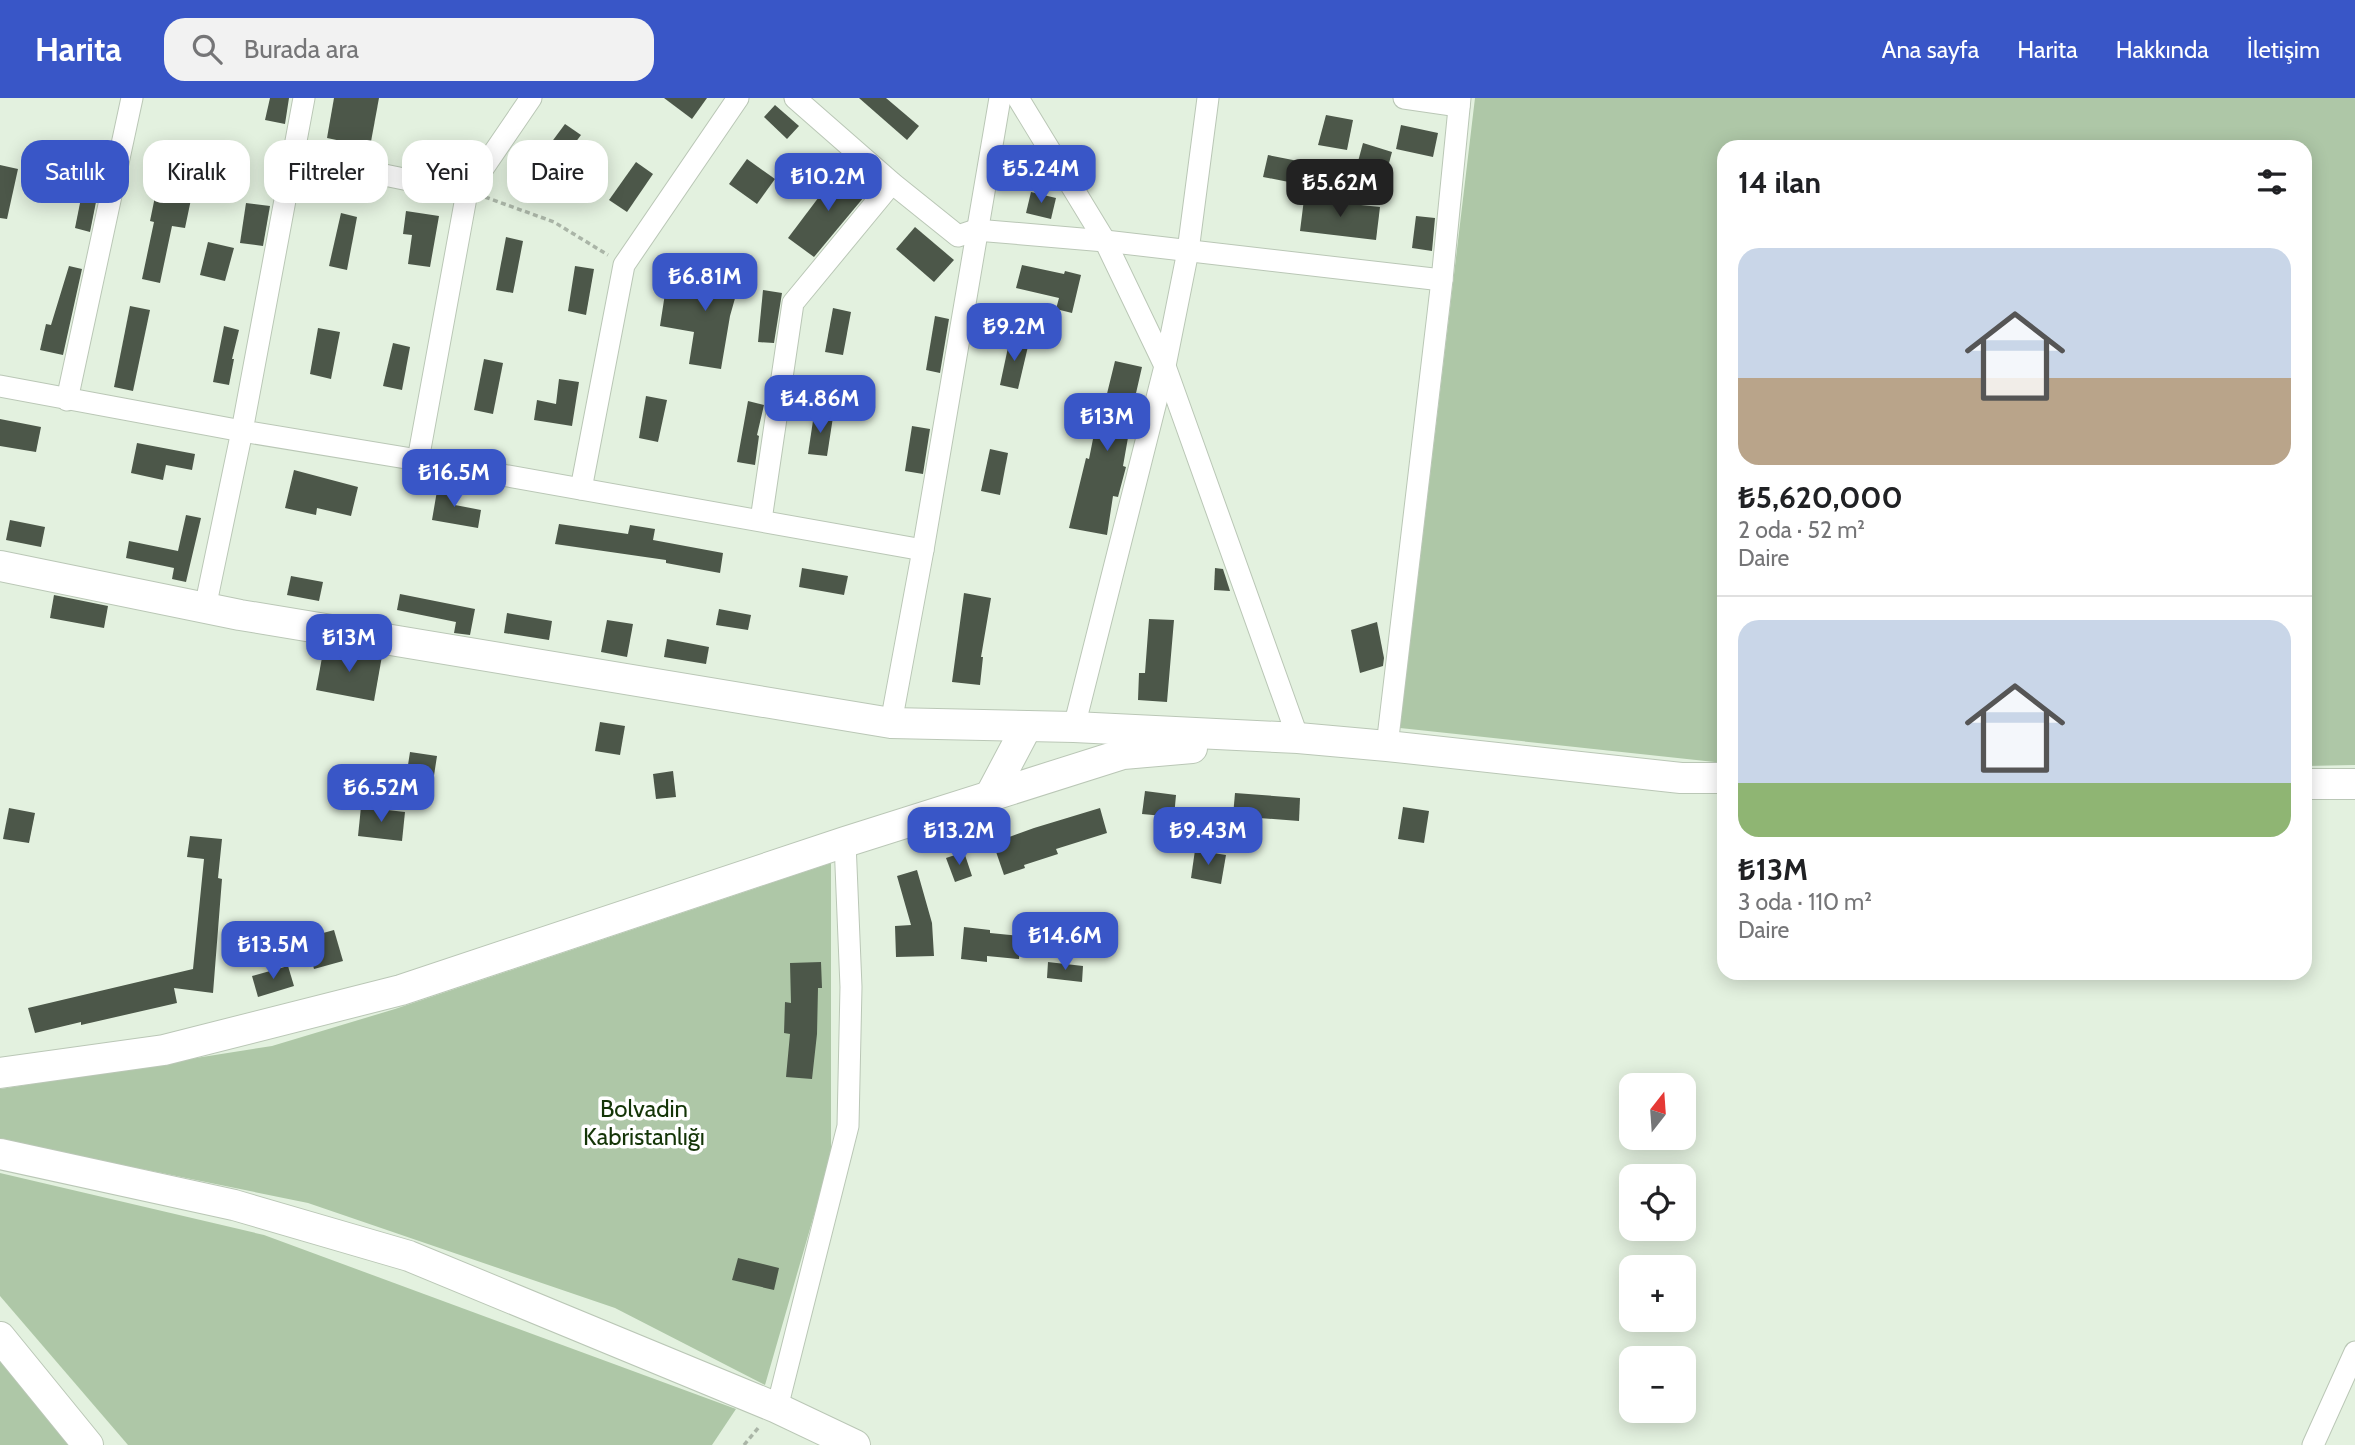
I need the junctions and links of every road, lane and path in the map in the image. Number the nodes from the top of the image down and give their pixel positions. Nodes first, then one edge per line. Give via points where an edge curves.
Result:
1 (132, 98) edge
2 (304, 98) edge
3 (531, 98) edge
4 (738, 98) edge
5 (795, 98) edge
6 (1000, 98) edge
7 (1018, 98) edge
8 (1208, 98) edge
9 (1404, 98) edge
10 (1459, 102) edge
11 (295, 140) edge
12 (493, 154) edge
13 (892, 183) junction
14 (493, 201) edge
15 (283, 203) edge
16 (465, 203) edge
17 (976, 230) junction
18 (1105, 241) junction
19 (1188, 251) junction
20 (624, 265) junction
21 (1442, 280) junction
22 (1165, 366) junction
23 (0, 386) edge
24 (67, 400) junction
25 (242, 431) junction
26 (418, 460) junction
27 (581, 489) junction
28 (761, 520) junction
29 (923, 550) junction
30 (0, 566) edge
31 (205, 608) junction
32 (891, 723) junction
33 (1027, 726) junction
34 (1074, 727) junction
35 (1298, 738) junction
36 (1387, 746) junction
37 (1717, 778) edge
38 (2312, 784) edge
39 (2355, 784) edge
40 (990, 796) junction
41 (845, 842) junction
42 (0, 1073) edge
43 (0, 1154) edge
44 (0, 1336) edge
45 (2355, 1352) edge
46 (777, 1408) junction
47 (88, 1445) edge
48 (855, 1445) edge
49 (2313, 1445) edge

1 - 24 street
2 - 11 street
3 - 12 street
4 - 20 street
5 - 13 street
6 - 17 street
7 - 18 street
8 - 19 street
9 - 10 street
10 - 21 street
13 - 17 street via 958,236
13 - 28 street via 793,303
14 - 20 path via 554,222
15 - 25 street
16 - 26 street
17 - 18 street
17 - 29 street
18 - 19 street
18 - 22 street
19 - 21 street
19 - 22 street
20 - 27 street
21 - 36 street
22 - 34 street
22 - 35 street
23 - 24 street
24 - 25 street
25 - 26 street
25 - 31 street
26 - 27 street
27 - 28 street
28 - 29 street
29 - 32 street
30 - 31 street
31 - 32 street
32 - 33 street
33 - 34 street
33 - 40 street
34 - 35 street
35 - 36 street
35 - 40 street via 1123,754
36 - 37 street
38 - 39 street
40 - 41 street
41 - 42 street via 401,990 164,1050
41 - 46 street via 851,987 848,1126
43 - 46 street via 234,1205 409,1256
44 - 47 street
45 - 49 street
46 - 48 street

